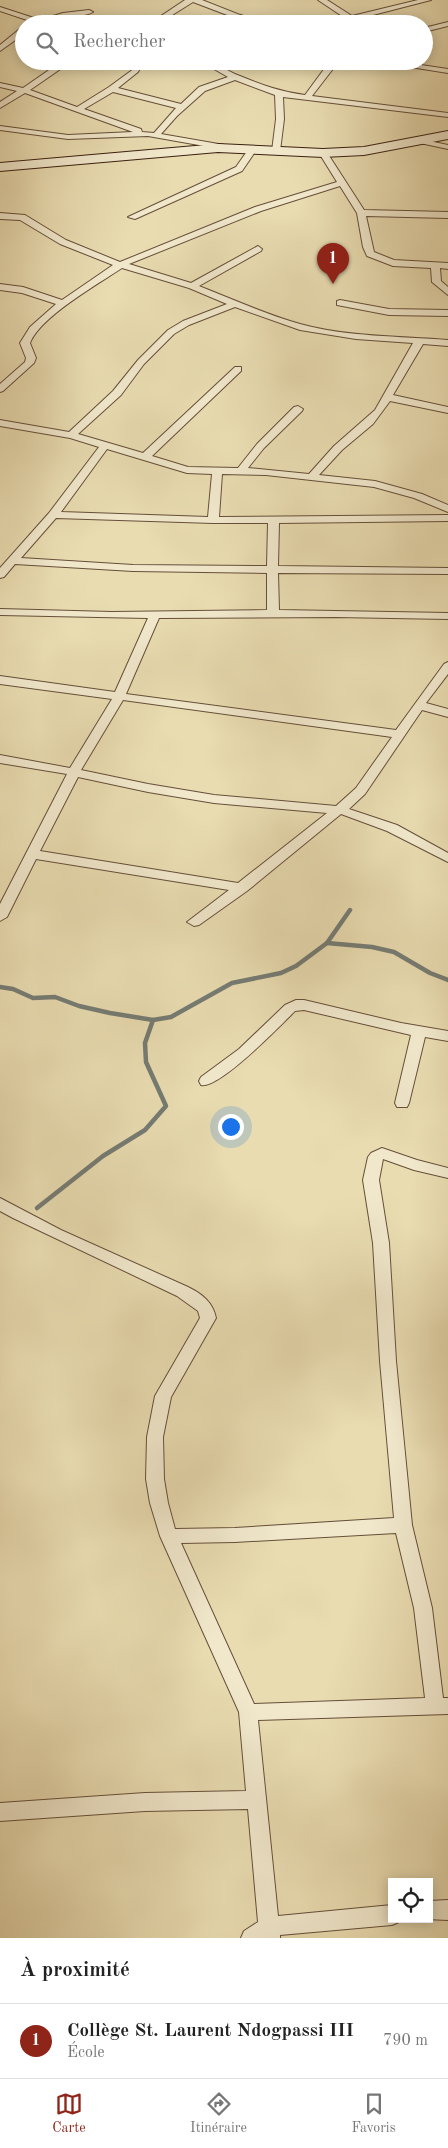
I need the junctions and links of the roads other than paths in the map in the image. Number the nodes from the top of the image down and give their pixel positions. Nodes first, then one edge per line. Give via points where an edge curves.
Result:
1 (190, 0) edge
2 (195, 0) edge
3 (322, 0) edge
4 (427, 0) edge
5 (0, 9) edge
6 (90, 12) dead end
7 (17, 15) edge
8 (63, 15) edge
9 (167, 15) edge
10 (235, 15) edge
11 (345, 15) edge
12 (363, 15) edge
13 (448, 24) edge
14 (433, 28) edge
15 (0, 35) edge
16 (13, 38) joint
17 (0, 49) edge
18 (433, 69) edge
19 (54, 70) edge
20 (135, 70) dead end
21 (221, 70) edge
22 (326, 70) edge
23 (448, 71) edge
24 (235, 77) junction
25 (0, 85) edge
26 (112, 89) junction
27 (23, 90) junction
28 (279, 94) junction
29 (307, 97) junction
30 (0, 106) edge
31 (183, 107) junction
32 (77, 110) junction
33 (448, 115) edge
34 (0, 128) edge
35 (152, 135) junction
36 (448, 136) edge
37 (423, 141) junction
38 (448, 147) edge
39 (227, 148) junction
40 (254, 149) junction
41 (276, 151) junction
42 (322, 153) junction
43 (0, 167) edge
44 (341, 183) junction
45 (362, 213) junction
46 (448, 215) edge
47 (0, 216) edge
48 (132, 217) dead end
49 (258, 249) dead end
50 (120, 265) junction
51 (435, 266) junction
52 (448, 266) edge
53 (192, 286) junction
54 (0, 287) edge
55 (448, 292) edge
56 (63, 303) junction
57 (340, 303) dead end
58 (234, 304) junction
59 (448, 313) edge
60 (419, 342) junction
61 (448, 343) edge
62 (238, 369) dead end
63 (0, 389) edge
64 (387, 397) junction
65 (298, 409) dead end
66 (448, 410) edge
67 (0, 423) edge
68 (70, 435) junction
69 (106, 444) junction
70 (145, 457) junction
71 (217, 471) junction
72 (241, 471) junction
73 (312, 476) junction
74 (448, 509) edge
75 (52, 515) junction
76 (448, 518) edge
77 (274, 519) junction
78 (213, 520) junction
79 (13, 562) junction
80 (272, 569) junction
81 (448, 570) edge
82 (0, 575) edge
83 (0, 612) edge
84 (155, 615) junction
85 (273, 615) junction
86 (448, 616) edge
87 (448, 666) edge
88 (0, 680) edge
89 (119, 697) junction
90 (419, 704) junction
91 (448, 713) edge
92 (398, 734) junction
93 (0, 759) edge
94 (74, 772) junction
95 (340, 810) junction
96 (33, 854) junction
97 (448, 858) edge
98 (242, 888) junction
99 (0, 918) edge
100 (194, 922) dead end
101 (419, 1032) junction
102 (448, 1036) edge
103 (206, 1081) dead end
104 (402, 1103) dead end
105 (448, 1173) edge
106 (0, 1204) edge
107 (403, 1525) junction
108 (169, 1536) junction
109 (442, 1706) edge
110 (248, 1712) junction
111 (256, 1800) junction
112 (0, 1812) edge
113 (448, 1910) edge
114 (433, 1911) edge
115 (388, 1916) edge
116 (269, 1932) edge
117 (250, 1938) edge

1 - 9 street
2 - 10 street
3 - 11 street
4 - 12 street
5 - 7 street
6 - 8 street
13 - 14 street
15 - 16 street
16 - 17 street
18 - 23 street
19 - 27 street
20 - 26 street
21 - 24 street
22 - 29 street
24 - 28 street
24 - 31 street via 206,86
25 - 27 street
26 - 31 street
26 - 32 street
27 - 30 street
27 - 32 street
28 - 29 street
28 - 41 street
29 - 33 street
31 - 35 street
32 - 35 street
34 - 35 street via 68,137
35 - 39 street
36 - 37 main road
37 - 38 street
37 - 42 main road via 364,151
39 - 40 main road
39 - 43 main road
40 - 41 main road
40 - 48 street via 239,169
41 - 42 main road
42 - 44 street
44 - 45 street
44 - 50 street via 258,209
45 - 46 street
45 - 51 street via 370,254 393,263
47 - 50 street via 22,217 63,242
49 - 53 street
50 - 53 street
50 - 56 street
51 - 52 street
51 - 55 street via 436,282
53 - 58 street
54 - 56 street via 24,290
56 - 63 street via 28,335 25,343 29,363
57 - 59 street via 389,312
58 - 60 street via 300,327
58 - 68 street via 171,332 116,393
60 - 61 street
60 - 64 street
62 - 70 street
64 - 66 street
64 - 73 street via 369,422
65 - 72 street
67 - 68 street
68 - 69 street
69 - 70 street
69 - 75 street
70 - 71 street via 187,470
71 - 72 street
71 - 78 street
72 - 73 street
73 - 74 street via 396,488
75 - 78 street
75 - 79 street
76 - 77 street
77 - 78 street
77 - 80 street
79 - 80 street via 133,568
79 - 82 street
80 - 81 street
80 - 85 street
83 - 84 street
84 - 85 street
84 - 89 street
85 - 86 street via 380,613
87 - 90 street
88 - 89 street
89 - 92 street
89 - 94 street
90 - 91 street
90 - 92 street
92 - 95 street via 361,791
93 - 94 street
94 - 95 street via 214,799
94 - 96 street
95 - 97 street via 392,828
95 - 98 street
96 - 98 street
96 - 99 street
98 - 100 street
101 - 102 street
101 - 103 street via 304,1004 296,1005
101 - 104 street
105 - 107 street via 382,1153 376,1157 371,1180 381,1243
106 - 108 street via 62,1238 200,1302 206,1310 208,1318 163,1396 155,1438 158,1495
107 - 108 street
107 - 109 street
108 - 110 street
109 - 110 street
110 - 111 street
111 - 112 street via 145,1802
111 - 116 street
113 - 114 street
115 - 116 street
116 - 117 street

